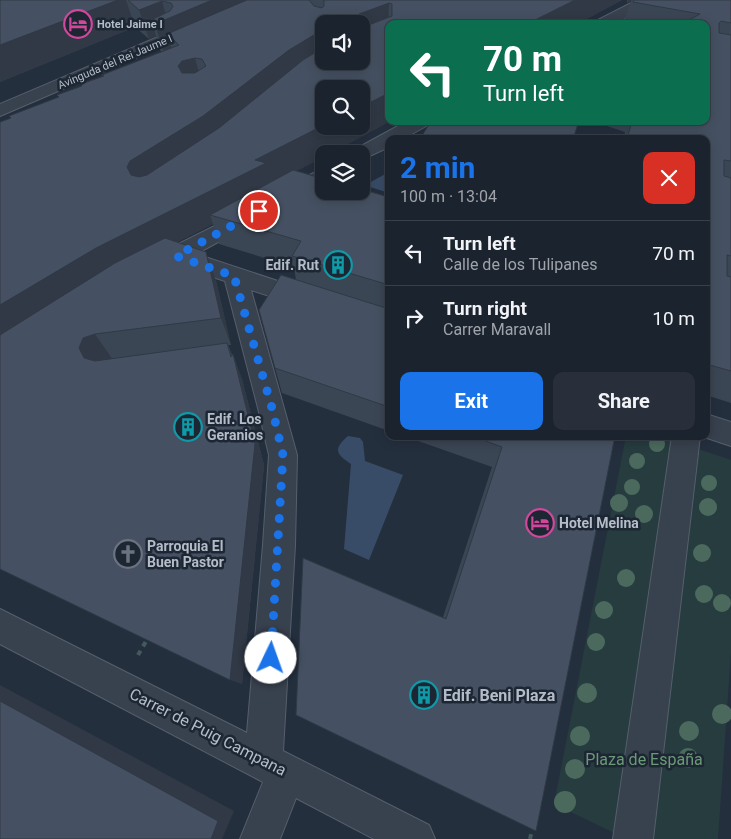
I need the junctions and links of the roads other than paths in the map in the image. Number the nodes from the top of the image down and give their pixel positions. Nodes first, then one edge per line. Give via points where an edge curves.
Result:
1 (258, 0) edge
2 (648, 0) edge
3 (656, 0) edge
4 (663, 0) edge
5 (610, 20) edge
6 (0, 111) edge
7 (414, 125) edge
8 (418, 125) edge
9 (436, 133) edge
10 (396, 135) edge
11 (385, 141) edge
12 (370, 149) edge
13 (315, 184) edge
14 (176, 256) junction
15 (138, 274) edge
16 (234, 276) junction
17 (332, 307) edge
18 (710, 427) edge
19 (731, 434) edge
20 (685, 440) edge
21 (0, 626) edge
22 (275, 767) junction
23 (260, 839) edge
24 (415, 839) edge
25 (633, 839) edge

1 - 6 street, Avinguda del Rei Jaume I
2 - 5 street
3 - 4 street
7 - 10 street
8 - 9 street
11 - 12 street
13 - 14 street
14 - 15 street
14 - 16 street
16 - 17 street
16 - 22 street via 247,355 272,408 283,455
18 - 19 street
20 - 25 street
21 - 22 street, Carrer de Puig Campana
22 - 23 street
22 - 24 street, Carrer de Puig Campana

